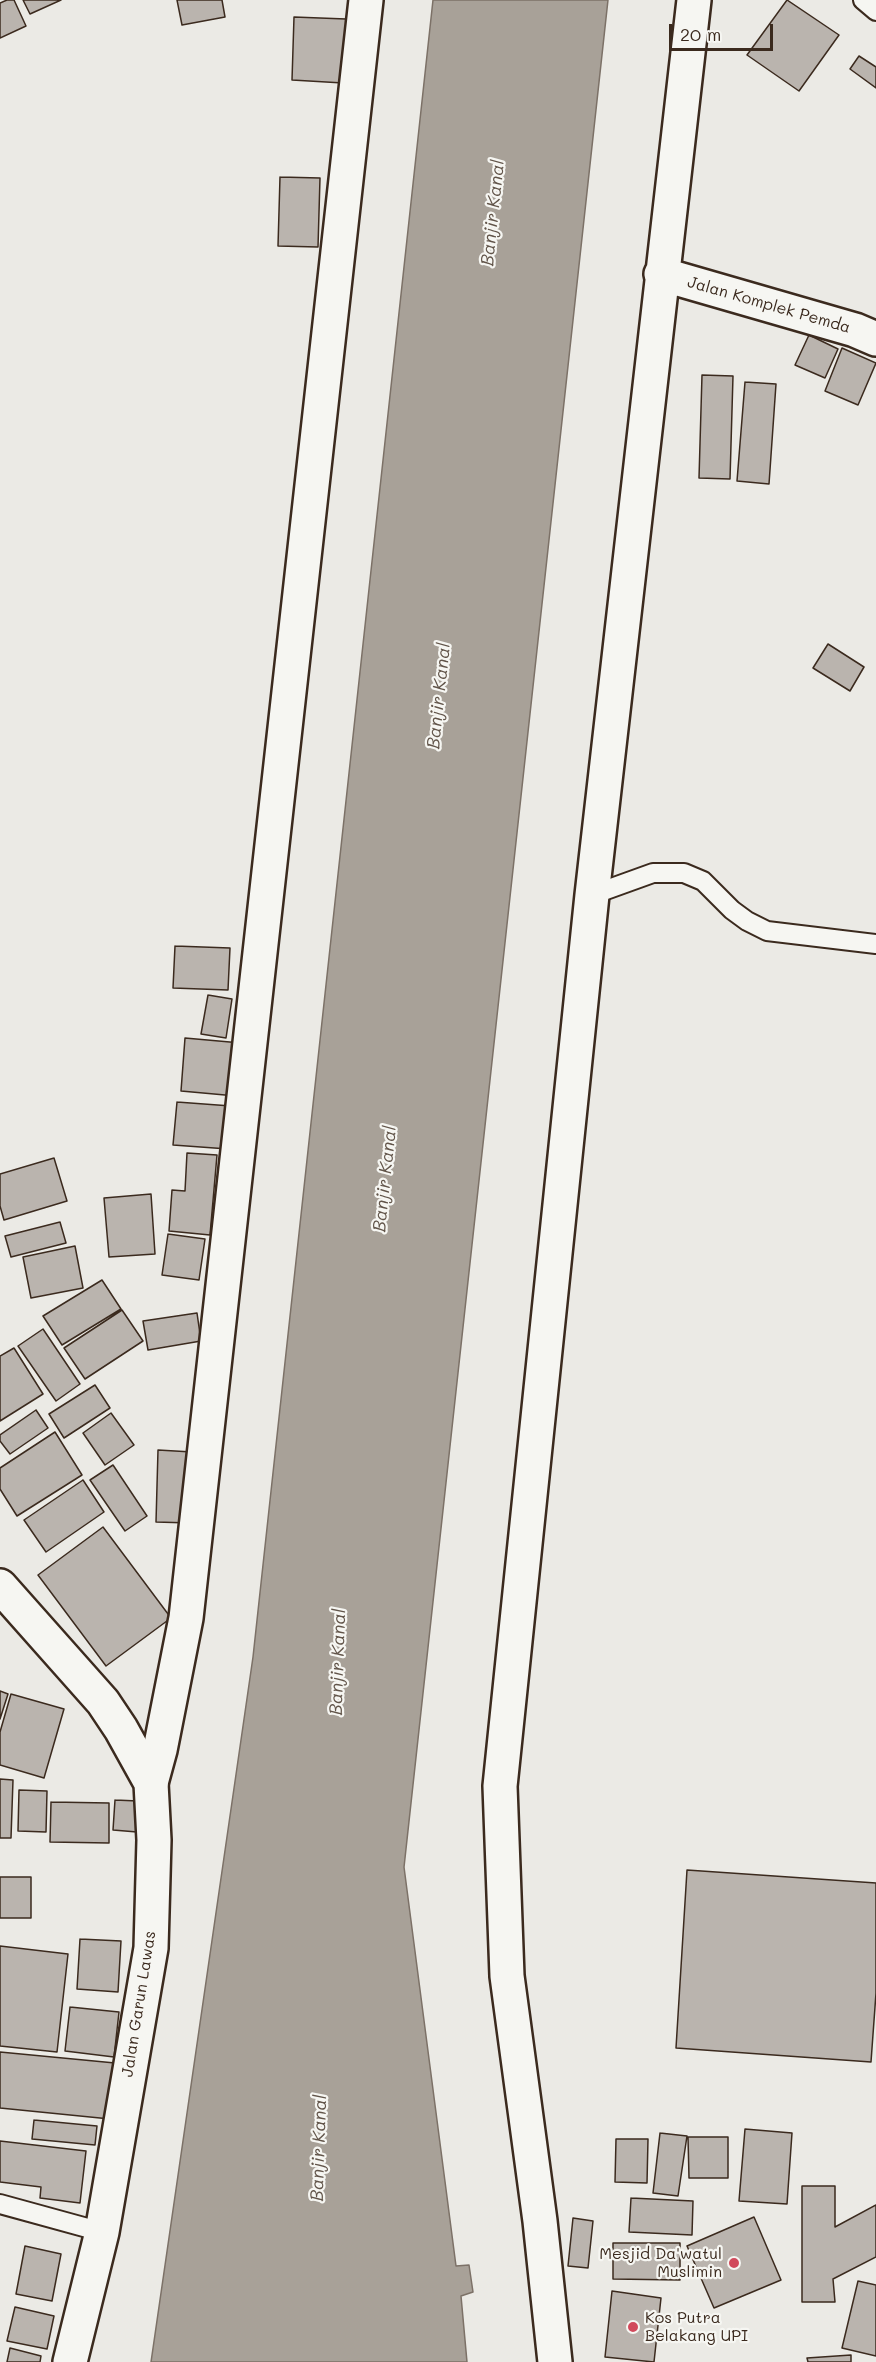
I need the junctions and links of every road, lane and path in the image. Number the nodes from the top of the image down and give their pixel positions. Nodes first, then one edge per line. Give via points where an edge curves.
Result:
1 (366, 0) edge
2 (863, 0) edge
3 (696, 4) edge
4 (876, 11) edge
5 (661, 274) junction
6 (876, 339) edge
7 (592, 895) junction
8 (876, 944) edge
9 (0, 1586) edge
10 (151, 1783) junction
11 (0, 2204) edge
12 (102, 2232) junction
13 (70, 2362) edge
14 (555, 2362) edge

1 - 10 street via 186,1618
2 - 4 lane
3 - 5 street
5 - 6 street, Jalan Komplek Pemda
5 - 7 street
7 - 8 lane via 653,873 684,873 703,881 732,910 766,931
7 - 14 street via 500,1786 507,1976
9 - 10 street, Jalan Garun Lawas via 103,1702
10 - 12 street, Jalan Garun Lawas via 151,1948
11 - 12 lane
12 - 13 street, Jalan Garun Lawas

